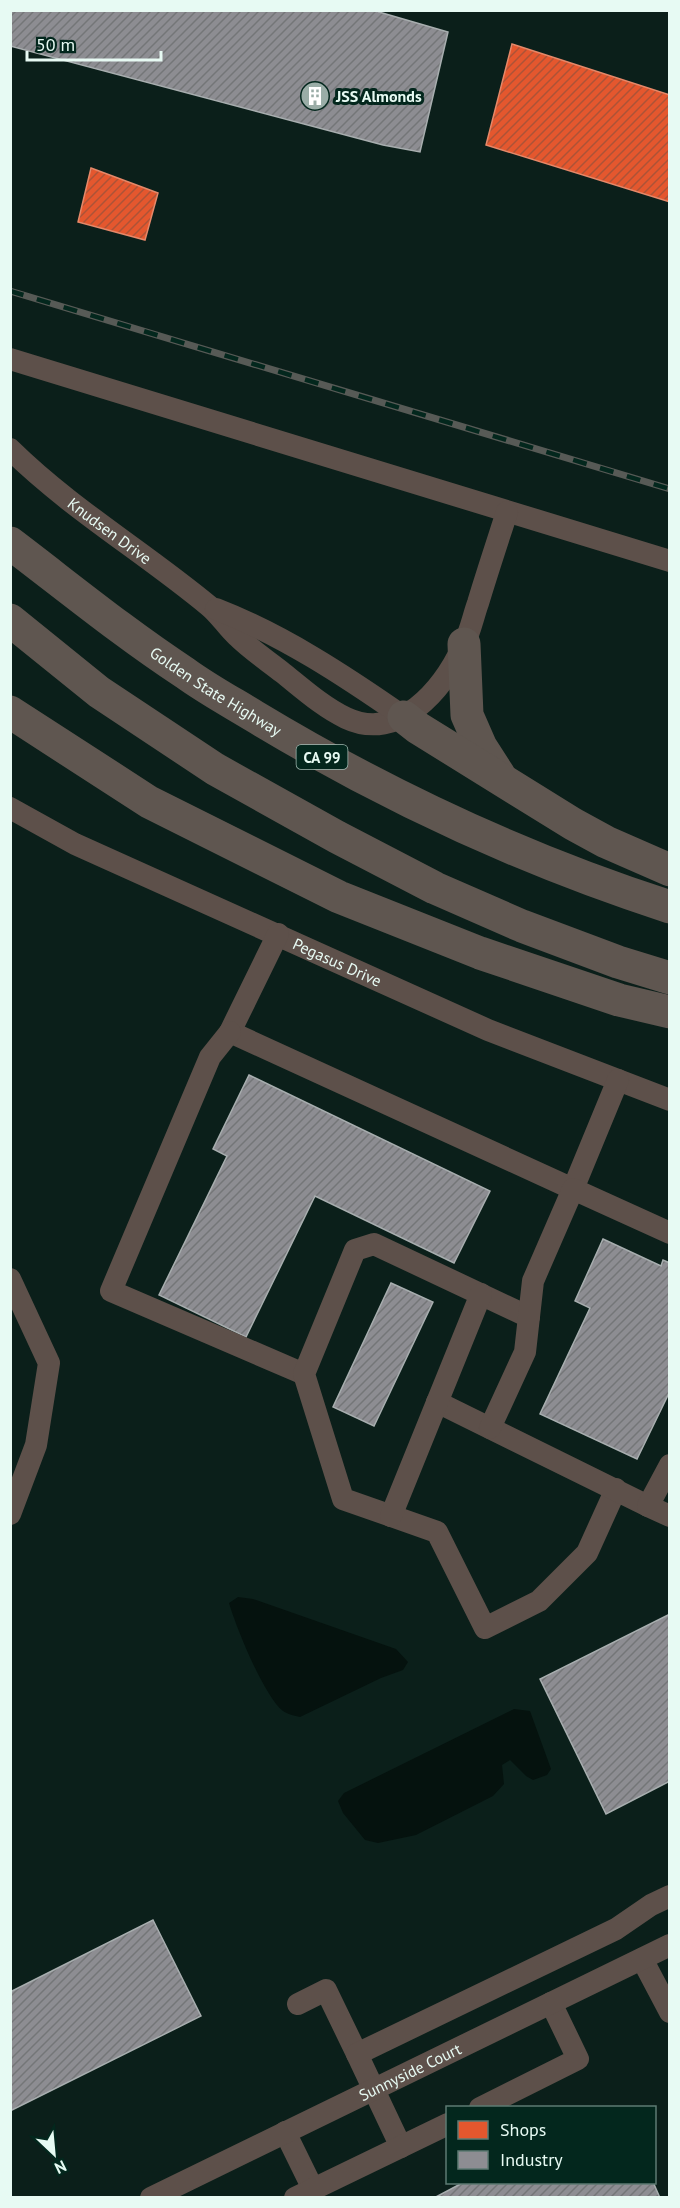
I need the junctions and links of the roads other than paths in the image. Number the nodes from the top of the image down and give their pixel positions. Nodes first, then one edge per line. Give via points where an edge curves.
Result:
1 (10, 359) edge
2 (10, 449) edge
3 (507, 512) junction
4 (10, 543) edge
5 (669, 561) edge
6 (211, 608) junction
7 (10, 620) edge
8 (464, 644) junction
9 (10, 712) edge
10 (404, 717) junction
11 (506, 784) junction
12 (10, 808) edge
13 (669, 870) edge
14 (669, 907) edge
15 (278, 934) junction
16 (669, 978) edge
17 (669, 1012) edge
18 (230, 1032) junction
19 (618, 1080) junction
20 (669, 1100) edge
21 (573, 1190) junction
22 (669, 1233) edge
23 (10, 1279) edge
24 (481, 1294) junction
25 (529, 1317) junction
26 (304, 1374) junction
27 (437, 1402) junction
28 (490, 1428) junction
29 (669, 1465) edge
30 (616, 1489) junction
31 (648, 1506) junction
32 (10, 1514) edge
33 (391, 1516) junction
34 (669, 1516) edge
35 (669, 1896) edge
36 (669, 1945) edge
37 (642, 1959) junction
38 (551, 2003) junction
39 (298, 2004) dead end
40 (669, 2012) edge
41 (357, 2054) junction
42 (374, 2089) junction
43 (484, 2106) edge
44 (446, 2124) edge
45 (285, 2132) junction
46 (401, 2147) junction
47 (304, 2193) edge
48 (158, 2196) edge

1 - 3 street
2 - 6 street, Knudsen Drive via 90,518
3 - 5 street
3 - 8 street, Knudsen Drive
4 - 14 highway, Golden State Highway / CA 99 via 186,674 322,757 492,841
6 - 10 street, Knudsen Drive via 281,639
6 - 10 street, Knudsen Drive via 237,636 347,719 366,724 390,723
7 - 16 highway via 99,692 215,769 337,837 435,888 522,926
8 - 10 street, Knudsen Drive via 439,687
8 - 11 highway via 467,715 481,747
9 - 17 highway via 149,802 339,897 480,953
10 - 11 highway
11 - 13 highway via 606,842
12 - 15 street, Pegasus Drive via 75,843
15 - 18 street
15 - 19 street, Pegasus Drive via 488,1030
18 - 21 street
18 - 26 street via 210,1057 111,1291
19 - 20 street, Pegasus Drive
19 - 21 street
21 - 22 street
21 - 25 street via 533,1281
23 - 32 street via 49,1363 36,1445
24 - 25 street
24 - 26 street via 374,1244 355,1250
24 - 27 street
25 - 28 street via 525,1352
26 - 33 street via 343,1499
27 - 28 street
27 - 33 street
28 - 30 street
29 - 31 street
30 - 31 street
30 - 33 street via 587,1553 539,1601 485,1628 437,1532
31 - 34 street
35 - 41 street via 616,1929
36 - 37 street, Sunnyside Court
37 - 38 street, Sunnyside Court
37 - 40 street
38 - 42 street, Sunnyside Court
38 - 43 street via 578,2059
39 - 41 street via 326,1990
41 - 42 street
42 - 45 street, Sunnyside Court
42 - 46 street
44 - 46 street
45 - 47 street
45 - 48 street, Sunnyside Court
46 - 47 street

